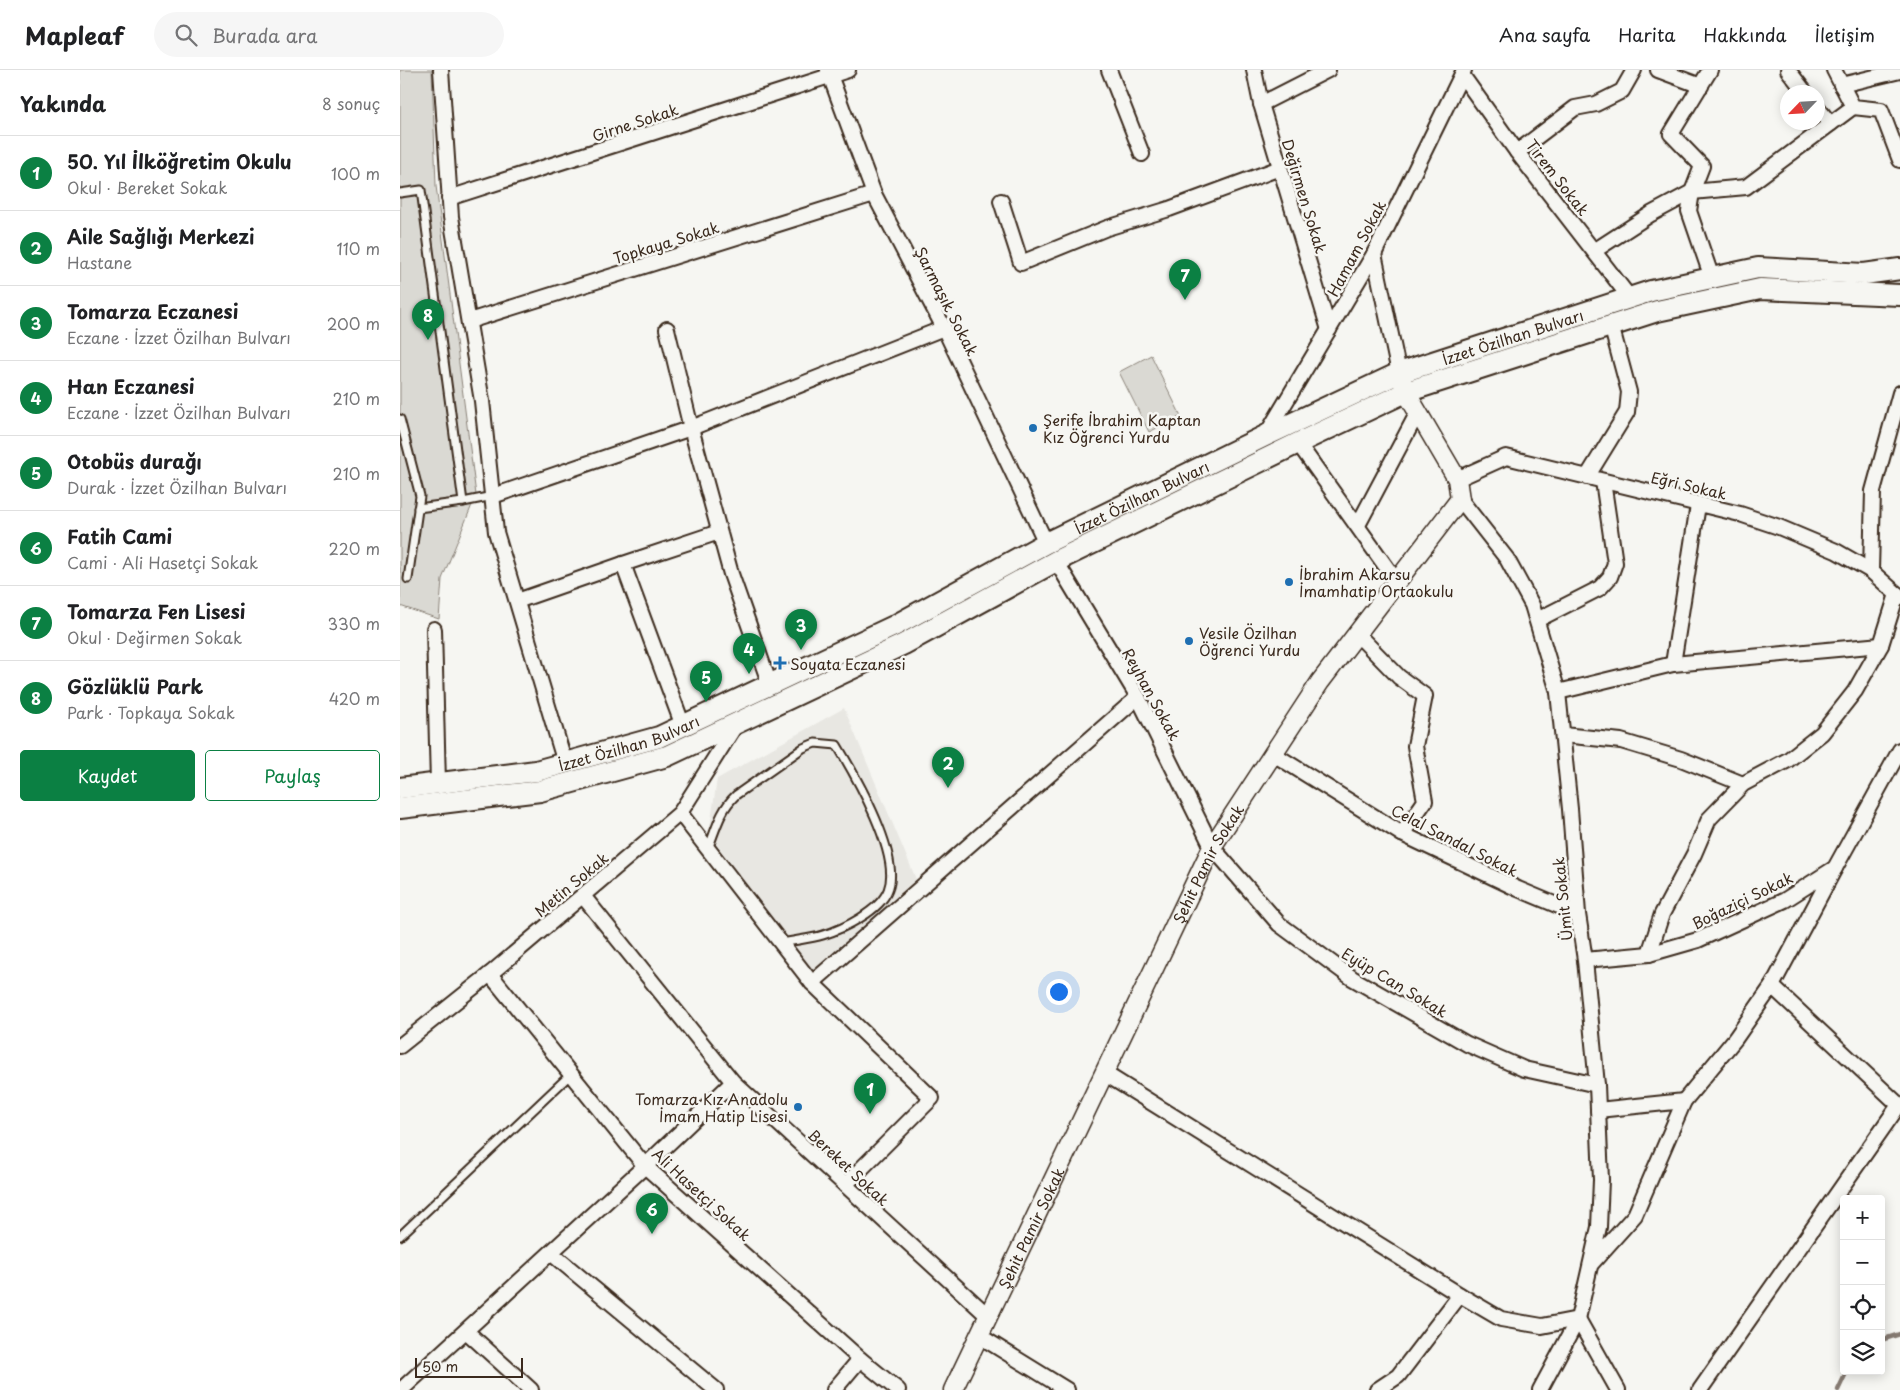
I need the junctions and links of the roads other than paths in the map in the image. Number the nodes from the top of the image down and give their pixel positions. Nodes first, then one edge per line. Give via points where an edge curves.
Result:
1 (441, 70) edge
2 (848, 70) edge
3 (1109, 70) edge
4 (1254, 70) edge
5 (1328, 70) edge
6 (1634, 70) edge
7 (1658, 70) edge
8 (1710, 70) edge
9 (1788, 70) edge
10 (1834, 70) edge
11 (1900, 71) edge
12 (829, 73) edge
13 (1463, 73) edge
14 (1800, 85) edge
15 (1841, 85) junction
16 (1701, 86) junction
17 (1260, 104) junction
18 (1853, 107) junction
19 (1825, 117) edge
20 (1830, 124) junction
21 (1517, 152) junction
22 (1142, 154) dead end
23 (1900, 160) edge
24 (1280, 168) junction
25 (1692, 192) junction
26 (400, 193) edge
27 (874, 194) junction
28 (449, 198) junction
29 (1001, 200) dead end
30 (1594, 250) junction
31 (1374, 254) junction
32 (1900, 269) edge
33 (1712, 278) junction
34 (1900, 295) edge
35 (1630, 298) junction
36 (469, 321) junction
37 (1611, 326) junction
38 (944, 328) junction
39 (667, 329) dead end
40 (1329, 330) junction
41 (1399, 373) junction
42 (1406, 392) junction
43 (1900, 393) edge
44 (1898, 409) edge
45 (1418, 412) junction
46 (400, 419) edge
47 (691, 428) junction
48 (1266, 436) junction
49 (1298, 443) junction
50 (1587, 478) junction
51 (1457, 479) junction
52 (1603, 482) junction
53 (492, 496) junction
54 (1460, 498) junction
55 (463, 502) junction
56 (1698, 504) junction
57 (418, 508) junction
58 (1358, 526) junction
59 (719, 532) junction
60 (1046, 543) junction
61 (1056, 561) junction
62 (623, 564) junction
63 (1871, 571) junction
64 (408, 579) dead end
65 (1397, 582) junction
66 (1899, 596) edge
67 (517, 601) junction
68 (1537, 620) junction
69 (434, 629) dead end
70 (1357, 634) junction
71 (1881, 645) junction
72 (1673, 664) junction
73 (770, 685) junction
74 (1558, 692) junction
75 (1138, 697) junction
76 (737, 723) junction
77 (683, 726) junction
78 (1563, 735) junction
79 (1900, 750) edge
80 (1272, 753) junction
81 (565, 763) junction
82 (438, 783) junction
83 (1743, 784) junction
84 (400, 788) edge
85 (400, 808) edge
86 (680, 812) junction
87 (1402, 834) junction
88 (1212, 847) junction
89 (708, 849) junction
90 (1835, 868) junction
91 (583, 896) junction
92 (1578, 914) junction
93 (782, 943) junction
94 (1649, 954) junction
95 (1585, 960) junction
96 (490, 974) junction
97 (812, 983) junction
98 (1772, 986) junction
99 (400, 1046) edge
100 (1104, 1073) junction
101 (571, 1074) junction
102 (733, 1082) junction
103 (1597, 1084) junction
104 (1684, 1101) junction
105 (1598, 1110) junction
106 (645, 1166) junction
107 (845, 1185) junction
108 (400, 1236) edge
109 (551, 1253) junction
110 (1590, 1266) junction
111 (1460, 1295) junction
112 (987, 1315) junction
113 (1578, 1319) junction
114 (466, 1331) junction
115 (978, 1335) junction
116 (860, 1359) junction
117 (401, 1390) edge
118 (531, 1390) edge
119 (716, 1390) edge
120 (834, 1390) edge
121 (898, 1390) edge
122 (952, 1390) edge
123 (1067, 1390) edge
124 (1377, 1390) edge
125 (1540, 1390) edge
126 (1618, 1390) edge
127 (1700, 1390) edge

1 - 28 street
2 - 12 street, Girne Sokak
3 - 22 street
4 - 17 street, Değirmen Sokak
5 - 17 street
6 - 21 street via 1622,91 1596,104 1575,108
7 - 16 street
8 - 16 street
9 - 14 street
10 - 15 street
11 - 15 street
12 - 27 street, Şarmaşık Sokak
12 - 28 street, Girne Sokak
13 - 21 street, Tirem Sokak
13 - 31 street, Hamam Sokak
15 - 18 street
16 - 25 street via 1671,134 1702,166
17 - 24 street, Değirmen Sokak
18 - 20 street
18 - 23 street via 1881,110
19 - 20 street
20 - 25 street via 1746,187
21 - 30 street, Tirem Sokak
24 - 29 street via 1107,228 1021,263
24 - 40 street, Değirmen Sokak
25 - 30 street
25 - 33 street via 1689,211
26 - 55 lane via 421,190
27 - 36 street, Topkaya Sokak
27 - 38 street, Şarmaşık Sokak
28 - 36 street
30 - 35 street, Tirem Sokak
31 - 40 street, Hamam Sokak
31 - 41 street
32 - 33 main road, İzzet Özilhan Bulvarı via 1864,274 1758,268
33 - 35 main road, İzzet Özilhan Bulvarı
34 - 37 main road, İzzet Özilhan Bulvarı via 1760,289 1656,311
35 - 41 main road, İzzet Özilhan Bulvarı
36 - 53 street via 482,400
37 - 42 main road, İzzet Özilhan Bulvarı
37 - 50 street via 1630,392 1627,412
38 - 47 street
38 - 60 street, Şarmaşık Sokak
39 - 47 street
40 - 48 street, Hamam Sokak
41 - 42 street
41 - 48 main road, İzzet Özilhan Bulvarı
42 - 45 street
42 - 49 main road, İzzet Özilhan Bulvarı
43 - 44 street
44 - 63 street via 1873,491
45 - 51 street
45 - 58 street
46 - 57 lane via 420,496
47 - 53 street
47 - 59 street
48 - 60 main road, İzzet Özilhan Bulvarı
49 - 58 street
49 - 61 main road, İzzet Özilhan Bulvarı
50 - 51 street, Eğri Sokak via 1506,457
50 - 52 street, Eğri Sokak
51 - 54 street
52 - 56 street, Eğri Sokak
52 - 68 street via 1615,555 1613,570 1600,588
53 - 55 lane
53 - 67 street via 496,532
54 - 65 street, Şehit Pamir Sokak
54 - 68 street, Ümit Sokak via 1507,559
55 - 57 lane
56 - 63 street, Eğri Sokak via 1779,527 1836,551
56 - 72 street
57 - 64 lane
58 - 65 street
59 - 62 street
59 - 73 street
60 - 61 main road
60 - 73 main road, İzzet Özilhan Bulvarı via 894,626
61 - 75 street, Reyhan Sokak
61 - 76 main road, İzzet Özilhan Bulvarı via 904,644
62 - 67 street
62 - 77 street
63 - 66 street, Eğri Sokak
65 - 70 street, Şehit Pamir Sokak
66 - 71 street
67 - 81 street
68 - 74 street, Ümit Sokak
69 - 82 street
70 - 80 street, Şehit Pamir Sokak
70 - 87 street via 1399,677 1425,696 1416,746 1425,801
71 - 72 street
71 - 83 street via 1855,691 1822,733 1788,760
72 - 74 street
73 - 77 main road, İzzet Özilhan Bulvarı
74 - 78 street, Ümit Sokak
75 - 88 street, Reyhan Sokak
75 - 97 street
76 - 85 main road, İzzet Özilhan Bulvarı via 667,756 540,791
76 - 86 street, Metin Sokak
77 - 81 main road, İzzet Özilhan Bulvarı via 660,737
78 - 83 street via 1621,741 1682,759
78 - 92 street, Ümit Sokak
79 - 90 street, Boğaziçi Sokak
80 - 87 street, Celal Sandal Sokak
80 - 88 street, Şehit Pamir Sokak
81 - 82 main road, İzzet Özilhan Bulvarı
82 - 84 main road, İzzet Özilhan Bulvarı
83 - 94 street via 1708,819 1694,854 1662,914
86 - 89 street
86 - 91 street, Metin Sokak
87 - 92 street, Celal Sandal Sokak
88 - 100 street, Şehit Pamir Sokak
88 - 103 street, Eyüp Can Sokak via 1279,924 1352,978 1467,1044 1524,1068
89 - 93 street
89 - 93 lane via 721,815 736,796 803,748 815,742 836,745 860,785 880,832 891,865 888,892 863,917 823,935
90 - 94 street, Boğaziçi Sokak via 1786,900 1698,940
90 - 98 street
91 - 96 street, Metin Sokak
91 - 102 street, Bereket Sokak
92 - 95 street, Ümit Sokak
93 - 97 street
94 - 95 street, Boğaziçi Sokak
95 - 103 street, Ümit Sokak
96 - 99 street, Metin Sokak
96 - 101 street, Ali Hasetçi Sokak
97 - 107 street via 932,1098
98 - 104 street via 1735,1039
98 - 127 street via 1899,1105
100 - 111 street
100 - 112 street, Şehit Pamir Sokak
101 - 106 street, Ali Hasetçi Sokak
101 - 108 lane
102 - 106 street
102 - 107 street, Bereket Sokak
103 - 105 street, Ümit Sokak
104 - 105 street
104 - 110 street via 1635,1215
105 - 110 street, Ümit Sokak via 1602,1180 1599,1226
106 - 109 street
106 - 116 street, Ali Hasetçi Sokak
107 - 112 street, Bereket Sokak
109 - 114 street
109 - 119 street
110 - 113 street, Ümit Sokak
111 - 113 street via 1501,1319 1542,1326
111 - 124 street via 1398,1376
112 - 115 street, Şehit Pamir Sokak
113 - 125 street, Ümit Sokak
113 - 126 street
114 - 117 street
114 - 118 street
115 - 122 street, Şehit Pamir Sokak
115 - 123 street
116 - 120 street
116 - 121 street, Ali Hasetçi Sokak

